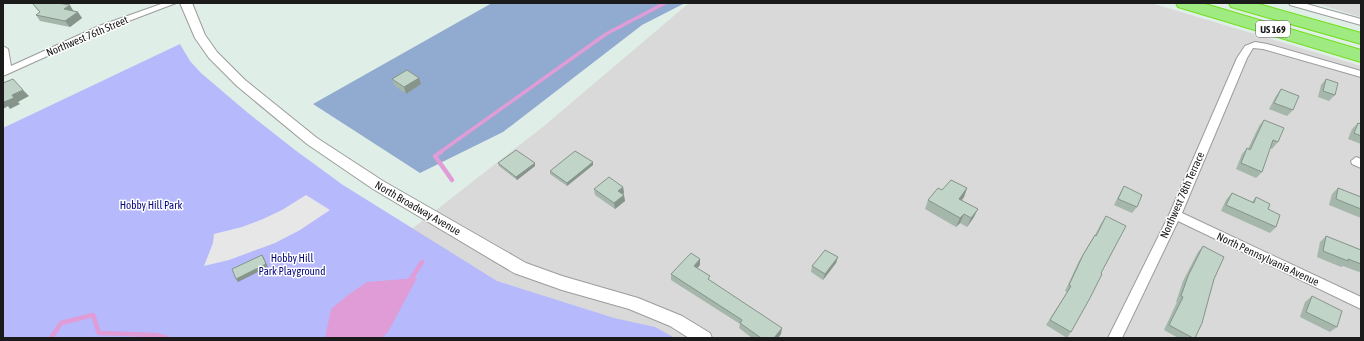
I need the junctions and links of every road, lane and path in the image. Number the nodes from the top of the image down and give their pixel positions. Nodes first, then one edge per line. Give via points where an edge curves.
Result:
1 (172, 3) edge
2 (186, 3) edge
3 (1184, 3) edge
4 (1237, 3) edge
5 (1293, 3) edge
6 (1361, 22) edge
7 (1361, 39) edge
8 (3, 49) edge
9 (1361, 56) edge
10 (5, 72) edge
11 (1361, 74) edge
12 (1174, 215) junction
13 (1361, 303) edge
14 (704, 338) edge
15 (1115, 338) edge

1 - 10 street, Northwest 76th Street via 102,28
2 - 14 street, North Broadway Avenue via 206,45 241,83 312,141 378,185 520,268 632,303 676,321
3 - 9 highway, US 169
4 - 7 highway, US 169
5 - 6 street
8 - 10 street
11 - 12 street, Northwest 78th Terrace via 1252,44 1246,51
12 - 13 street, North Pennsylvania Avenue
12 - 15 street, Northwest 78th Terrace

